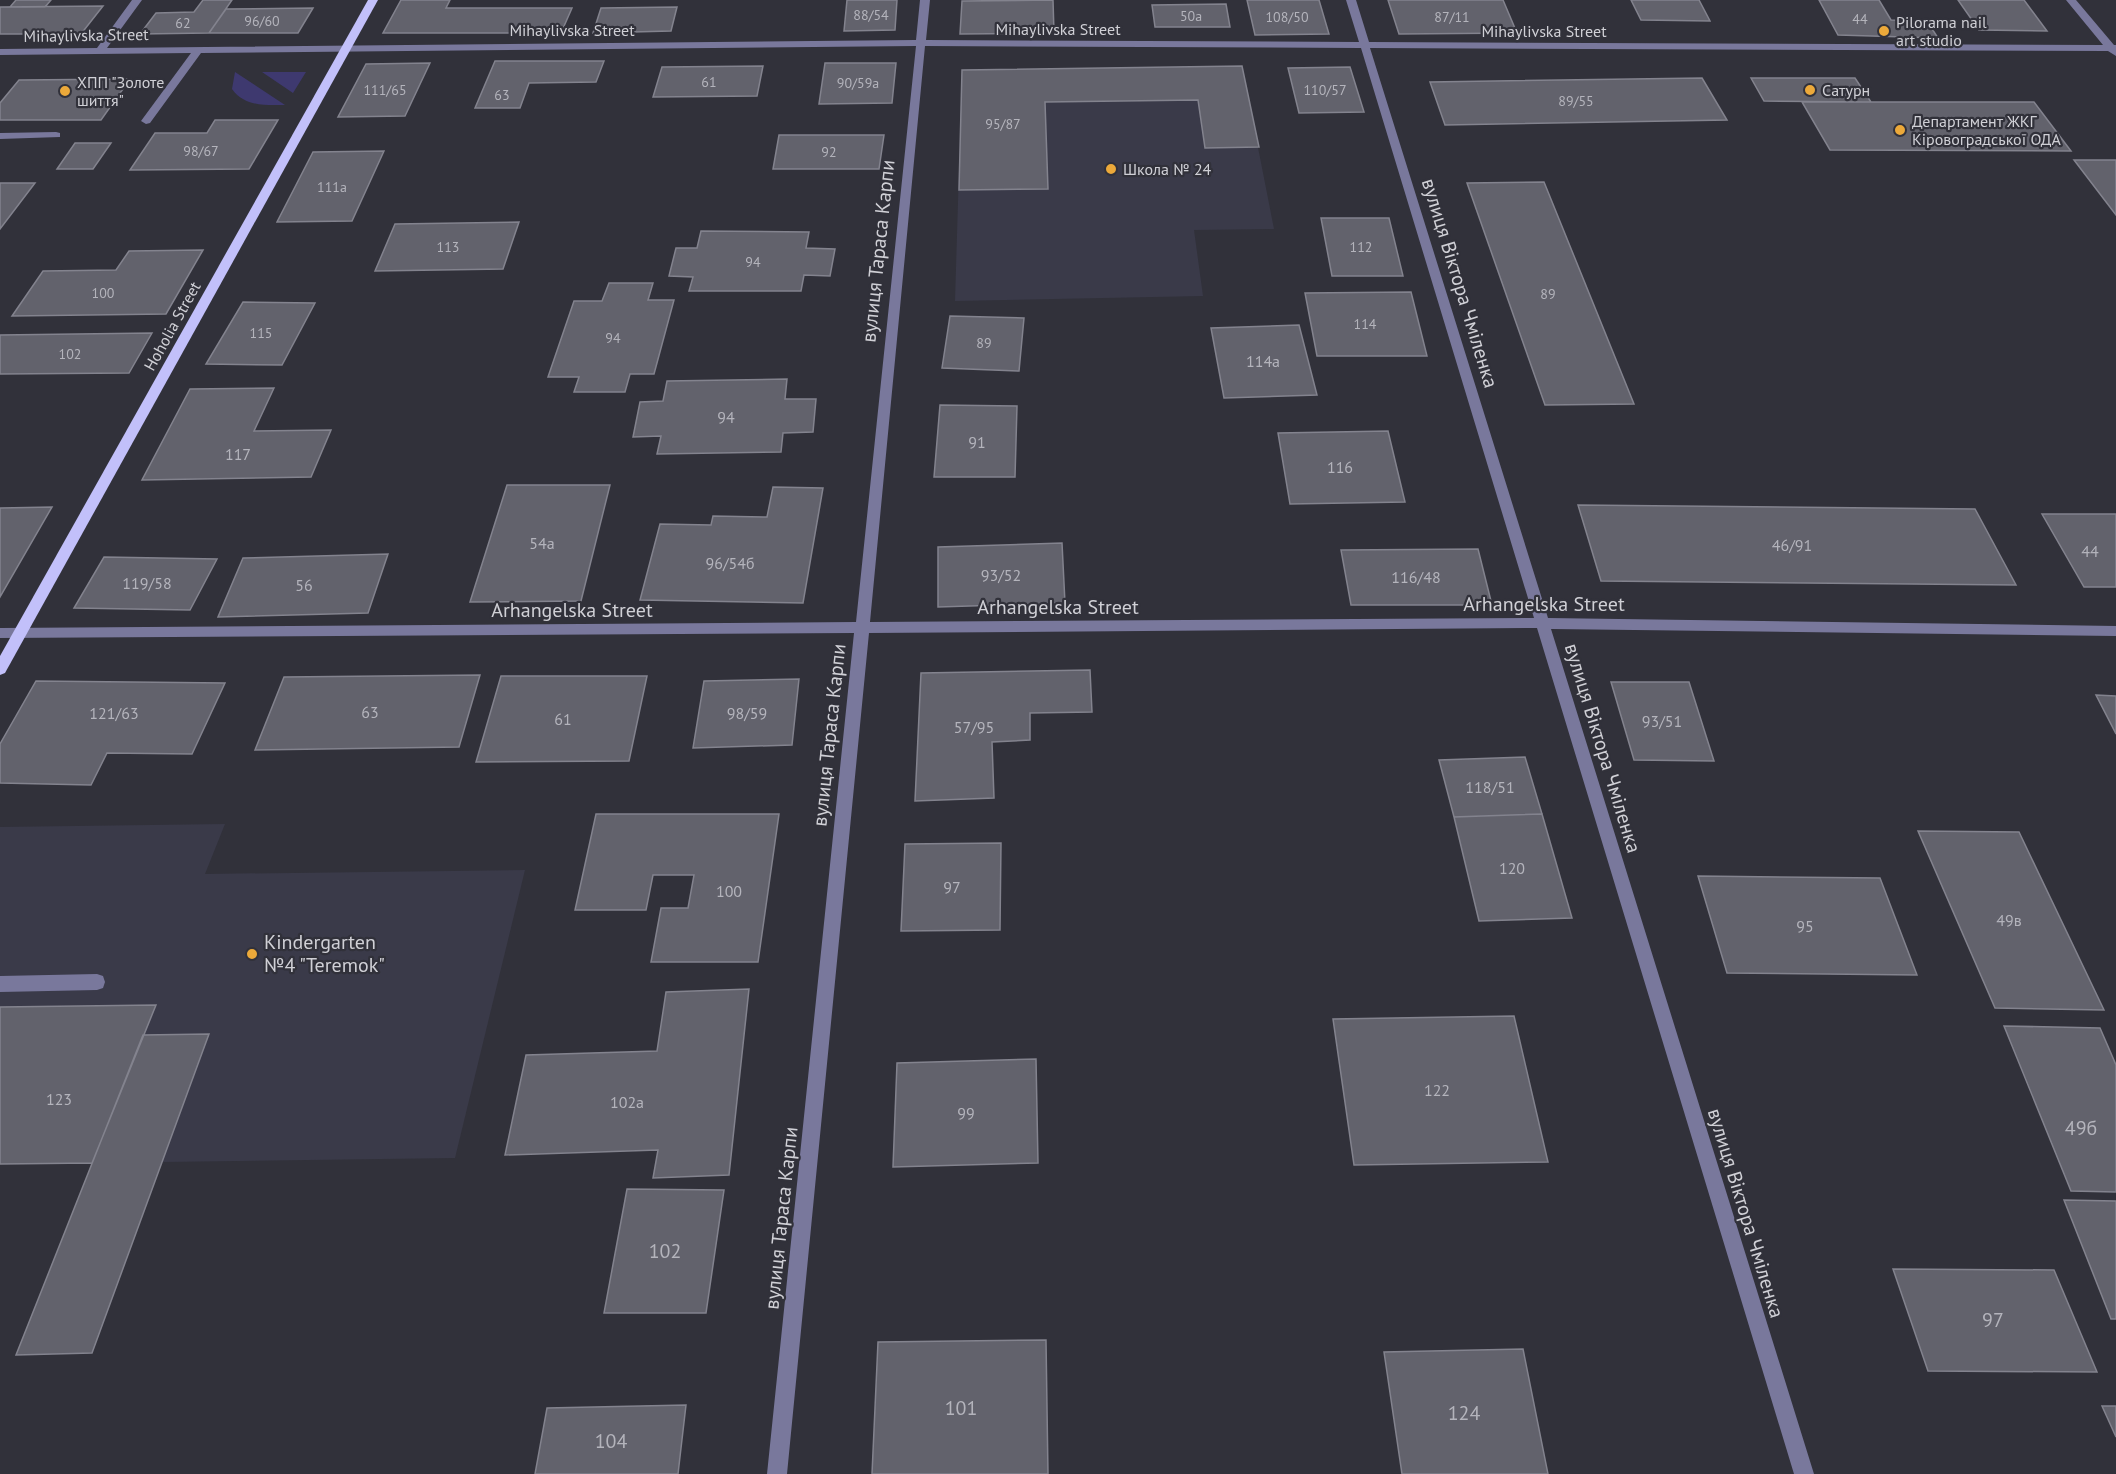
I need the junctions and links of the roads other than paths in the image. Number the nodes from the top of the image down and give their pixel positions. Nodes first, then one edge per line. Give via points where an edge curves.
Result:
1 (137, 0) edge
2 (373, 0) edge
3 (925, 0) edge
4 (1351, 0) edge
5 (2071, 0) edge
6 (920, 43) junction
7 (1363, 45) junction
8 (346, 47) junction
9 (199, 49) junction
10 (101, 50) junction
11 (2114, 50) edge
12 (2, 54) edge
13 (146, 122) dead end
14 (56, 135) dead end
15 (0, 136) edge
16 (1543, 623) junction
17 (861, 627) junction
18 (2116, 631) edge
19 (0, 633) edge
20 (20, 633) junction
21 (0, 669) edge
22 (97, 982) dead end
23 (0, 984) edge
24 (777, 1474) edge
25 (1804, 1474) edge

1 - 10 street
2 - 8 main road, Hoholia Street
3 - 6 street, вулиця Тараса Карпи
4 - 7 street, вулиця Віктора Чміленка
5 - 11 street
6 - 7 street, Mihaylivska Street
6 - 8 street, Mihaylivska Street
6 - 17 street, вулиця Тараса Карпи
7 - 11 street, Mihaylivska Street
7 - 16 street, вулиця Віктора Чміленка
8 - 9 street, Mihaylivska Street
8 - 20 main road, Hoholia Street
9 - 10 street, Mihaylivska Street
9 - 13 street
10 - 12 street, Mihaylivska Street
14 - 15 street
16 - 17 street, Arhangelska Street
16 - 18 street, Arhangelska Street
16 - 25 street, вулиця Віктора Чміленка
17 - 20 street, Arhangelska Street
17 - 24 street, вулиця Тараса Карпи
19 - 20 street, Arhangelska Street
20 - 21 main road, Hoholia Street
22 - 23 street

